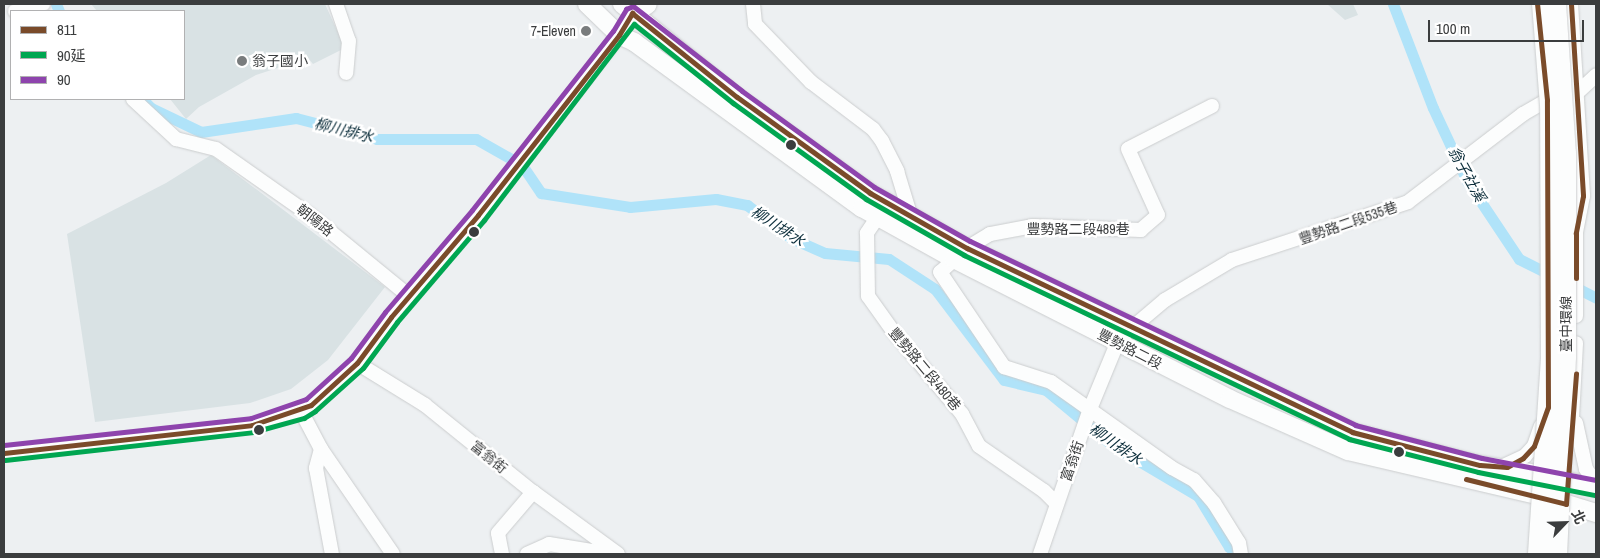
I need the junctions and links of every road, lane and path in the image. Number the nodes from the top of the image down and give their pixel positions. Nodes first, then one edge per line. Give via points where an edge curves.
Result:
1 (336, 4) edge
2 (587, 4) edge
3 (753, 4) edge
4 (1537, 4) edge
5 (1542, 4) edge
6 (1557, 4) edge
7 (1564, 4) edge
8 (1571, 4) edge
9 (634, 6) edge
10 (43, 7) edge
11 (22, 10) edge
12 (618, 35) junction
13 (346, 73) dead end
14 (1562, 73) junction
15 (1596, 75) edge
16 (1564, 96) junction
17 (134, 100) edge
18 (1212, 106) dead end
19 (882, 210) junction
20 (911, 217) junction
21 (961, 253) junction
22 (409, 296) junction
23 (1133, 327) junction
24 (1118, 341) junction
25 (356, 363) junction
26 (1548, 406) junction
27 (301, 411) junction
28 (1574, 413) junction
29 (1089, 414) junction
30 (321, 449) junction
31 (4, 453) edge
32 (1496, 468) junction
33 (1543, 475) junction
34 (1566, 480) junction
35 (1596, 483) edge
36 (1596, 488) edge
37 (533, 492) junction
38 (1541, 496) junction
39 (1057, 504) junction
40 (1566, 504) junction
41 (1596, 513) edge
42 (1240, 547) edge
43 (332, 554) edge
44 (394, 554) edge
45 (502, 554) edge
46 (527, 554) edge
47 (611, 554) edge
48 (618, 554) edge
49 (1040, 554) edge
50 (1538, 554) edge
51 (1558, 554) edge

1 - 13 street via 349,41
2 - 12 main road, 豐勢路二段
3 - 20 street via 755,24 794,66 824,94 872,129 882,141 901,180
4 - 16 street
5 - 50 highway, 臺中環線, bridge via 1550,105 1551,359
6 - 14 highway, 臺中環線, bridge
6 - 16 highway
7 - 14 highway, bridge
8 - 16 street
9 - 12 street
9 - 19 main road, 豐勢路二段 via 738,97
10 - 11 street
12 - 19 main road, 豐勢路二段 via 634,42
12 - 22 street via 478,215
14 - 51 highway, 臺中環線, bridge via 1566,154 1566,357
15 - 16 street, 豐勢路二段535巷
16 - 23 street, 豐勢路二段535巷 via 1460,162 1400,205 1232,260 1165,300
16 - 26 street, bridge via 1548,269
16 - 28 street via 1568,202 1576,233
17 - 22 street, 朝陽路 via 176,138 216,149 310,215
18 - 21 street, 豐勢路二段489巷 via 1128,149 1158,215 1141,230 1033,226 990,234
19 - 20 main road, 豐勢路二段
19 - 21 main road, 豐勢路二段
19 - 39 street, 豐勢路二段480巷 via 867,233 868,296 962,414 979,446 1044,491
20 - 21 main road, 豐勢路二段
21 - 23 main road, 豐勢路二段
21 - 24 main road, 豐勢路二段
21 - 29 street via 940,272 1004,367 1051,382
22 - 25 street
23 - 24 street, 豐勢路二段535巷
23 - 32 main road, 豐勢路二段 via 1352,432
24 - 29 street, 富翁街
24 - 38 main road, 豐勢路二段 via 1230,399 1348,451
25 - 27 street
25 - 37 street, 富翁街 via 425,405
26 - 32 street via 1530,452 1513,464
26 - 33 street
27 - 30 street
27 - 31 street via 252,425
28 - 34 street
28 - 35 street via 1583,459
29 - 39 street, 富翁街
29 - 42 street via 1194,480 1206,491
30 - 43 street via 316,468
30 - 44 street
32 - 33 main road, 豐勢路二段
33 - 34 main road, 豐勢路二段
33 - 38 street
34 - 36 main road, 豐勢路二段
34 - 40 street
37 - 45 street via 498,533
37 - 48 street, 富翁街
38 - 40 main road, 豐勢路二段
39 - 49 street, 富翁街
40 - 41 main road, 豐勢路二段
46 - 47 street via 549,544

